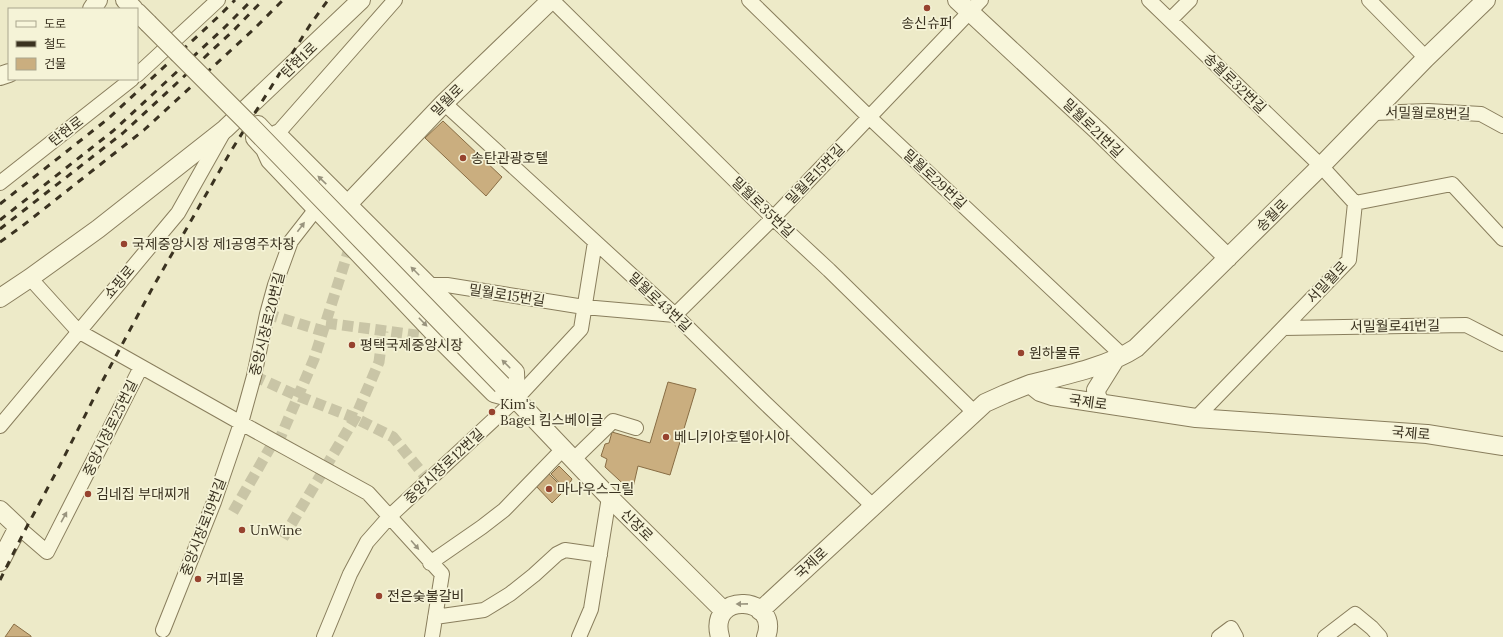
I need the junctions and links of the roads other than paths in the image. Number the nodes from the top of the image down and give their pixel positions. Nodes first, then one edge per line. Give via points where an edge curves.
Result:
1 (125, 0) edge
2 (218, 0) edge
3 (361, 0) edge
4 (395, 0) edge
5 (552, 0) edge
6 (749, 0) edge
7 (1149, 0) edge
8 (1190, 0) edge
9 (1369, 0) edge
10 (1486, 0) edge
11 (969, 4) edge
12 (133, 8) edge
13 (142, 18) edge
14 (1170, 20) junction
15 (1426, 58) junction
16 (138, 74) edge
17 (131, 80) edge
18 (444, 103) junction
19 (1374, 113) junction
20 (869, 118) junction
21 (235, 120) junction
22 (1503, 126) edge
23 (277, 134) junction
24 (1321, 166) junction
25 (0, 183) edge
26 (1355, 203) junction
27 (348, 204) junction
28 (316, 209) junction
29 (773, 218) junction
30 (1503, 239) edge
31 (595, 242) junction
32 (1228, 258) junction
33 (30, 278) junction
34 (428, 286) junction
35 (0, 298) edge
36 (584, 307) junction
37 (675, 315) junction
38 (1283, 328) junction
39 (78, 331) junction
40 (1503, 344) edge
41 (1119, 357) junction
42 (141, 367) junction
43 (1030, 384) junction
44 (516, 399) junction
45 (1101, 403) junction
46 (975, 413) junction
47 (1196, 418) junction
48 (241, 424) junction
49 (0, 426) edge
50 (636, 428) dead end
51 (1503, 446) edge
52 (568, 454) junction
53 (609, 497) junction
54 (873, 506) junction
55 (0, 510) edge
56 (390, 516) junction
57 (18, 527) junction
58 (600, 554) junction
59 (0, 562) edge
60 (430, 563) junction
61 (724, 611) junction
62 (760, 611) junction
63 (435, 617) junction
64 (163, 630) dead end
65 (324, 637) edge
66 (432, 637) edge
67 (579, 637) edge
68 (720, 637) edge
69 (766, 637) edge
70 (1219, 637) edge
71 (1236, 637) edge
72 (1325, 637) edge
73 (1380, 637) edge

1 - 12 street
2 - 16 street
3 - 21 street, 탄현1로
4 - 23 street
5 - 18 street, 밀월로
5 - 29 street, 밀월로35번길
6 - 20 street, 밀월로29번길
7 - 14 street, 송월로32번길
8 - 14 street
9 - 15 street
10 - 15 street, 송월로
11 - 20 street, 밀월로15번길
11 - 32 street, 밀월로21번길
13 - 44 street, 신장로, bridge
14 - 24 street, 송월로32번길
15 - 19 street, 송월로
17 - 25 street, 탄현로
18 - 27 street, 밀월로
18 - 31 street, 밀월로43번길
19 - 22 street, 서밀월로8번길 via 1428,111 1481,114
19 - 24 street, 송월로
20 - 29 street, 밀월로15번길
20 - 41 street, 밀월로29번길
21 - 23 street via 272,140
21 - 28 street via 265,149 270,160
21 - 33 street via 98,229
21 - 39 street, 쇼핑로 via 178,213
27 -> 23 street
24 - 26 street, 송월로32번길
24 - 32 street, 송월로
26 - 30 street via 1452,184
26 - 38 street, 서밀월로 via 1349,260
34 -> 27 street
28 -> 44 street via 494,394
48 -> 28 street, 중앙시장로20번길 via 275,285 291,241
29 - 37 street, 밀월로15번길
29 - 46 street, 밀월로35번길
31 - 36 street
31 - 37 street, 밀월로43번길
32 - 41 street, 송월로 via 1144,341
33 - 35 street
33 - 39 street
34 - 36 street, 밀월로15번길 via 447,285
44 -> 34 street via 514,372
36 - 37 street, 밀월로15번길
36 - 44 street via 581,329
37 - 54 street, 밀월로43번길
38 - 40 street, 서밀월로41번길 via 1466,324
38 - 47 street, 서밀월로
39 - 42 street
39 - 49 street, 쇼핑로
41 - 43 street, 송월로 via 1080,371
41 - 45 street via 1096,390
42 - 48 street
57 -> 42 street, 중앙시장로25번길 via 47,552
43 - 45 street, 국제로 via 1047,395
43 - 46 street, 국제로 via 994,398
44 - 52 street, 신장로
44 - 56 street, 중앙시장로12번길
45 - 47 street, 국제로
46 - 54 street, 국제로
47 - 51 street, 국제로 via 1427,434
48 - 56 street via 368,493
48 - 64 street, 중앙시장로19번길 via 214,502
50 - 52 street via 613,421
52 - 53 street, 신장로
52 - 60 street via 504,510
53 - 58 street
53 - 61 street, 신장로
54 - 62 street, 국제로
55 - 57 street
56 -> 60 street
56 - 65 street, 중앙시장로12번길 via 367,542 350,574
57 - 59 street
58 - 63 street via 565,550 510,594 484,610
58 - 67 street via 591,609
60 - 63 street via 442,574
62 -> 61 street via 742,603
61 - 68 street via 718,624
62 - 69 street via 767,622
63 - 66 street
70 - 71 street via 1231,628
72 - 73 street via 1355,614

